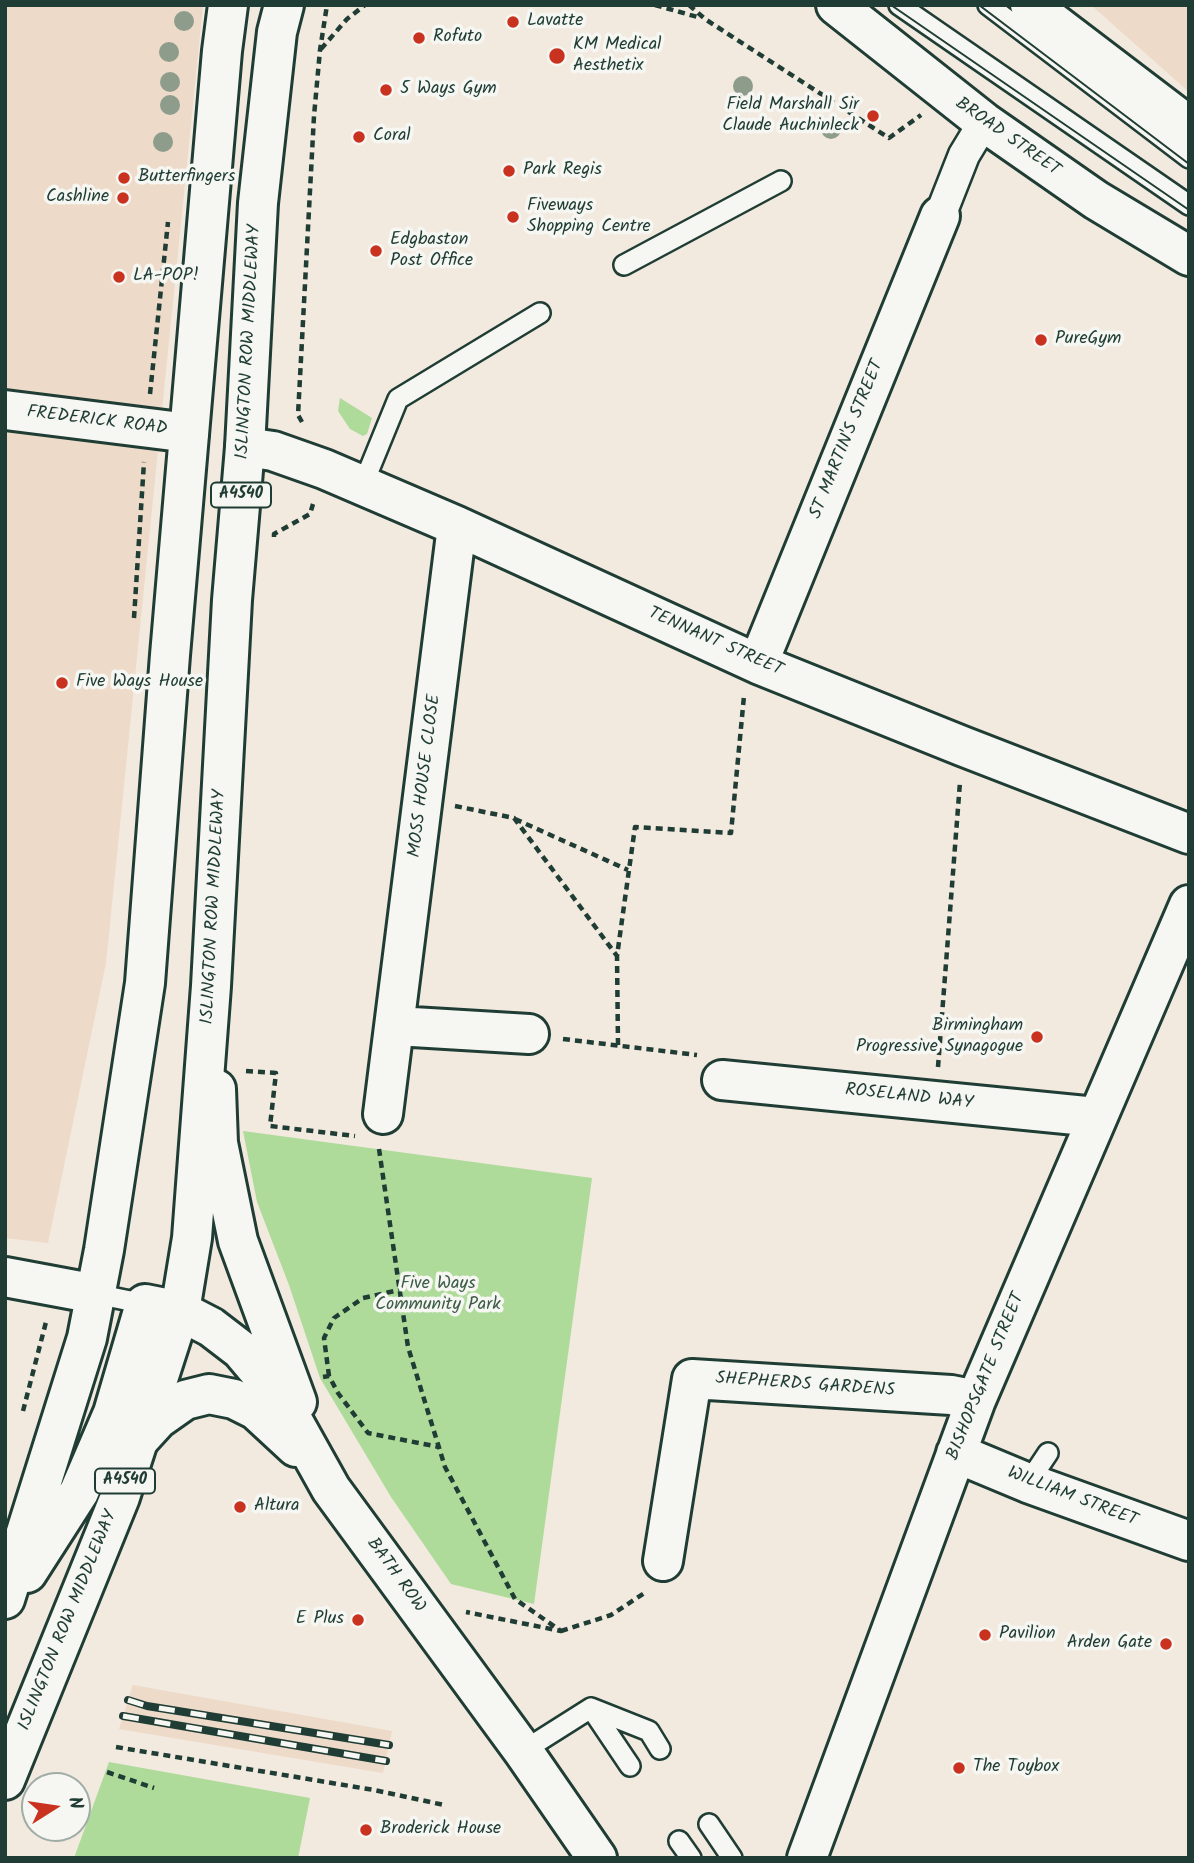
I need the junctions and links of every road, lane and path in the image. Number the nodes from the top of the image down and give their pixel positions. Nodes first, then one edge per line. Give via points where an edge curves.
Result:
1 (228, 5) edge
2 (284, 5) edge
3 (327, 5) edge
4 (365, 5) edge
5 (655, 5) edge
6 (689, 5) edge
7 (836, 5) edge
8 (900, 5) edge
9 (988, 5) edge
10 (1030, 5) edge
11 (705, 19) junction
12 (320, 50) junction
13 (948, 95) junction
14 (984, 122) junction
15 (1189, 125) edge
16 (1189, 158) edge
17 (781, 181) dead end
18 (1189, 205) edge
19 (169, 210) dead end
20 (940, 216) joint
21 (1189, 256) edge
22 (624, 265) dead end
23 (540, 313) dead end
24 (5, 411) edge
25 (303, 426) dead end
26 (146, 428) junction
27 (189, 433) junction
28 (245, 447) junction
29 (324, 469) junction
30 (362, 487) junction
31 (457, 527) junction
32 (273, 548) dead end
33 (134, 624) dead end
34 (753, 661) junction
35 (962, 746) junction
36 (424, 799) junction
37 (514, 818) junction
38 (1189, 834) edge
39 (628, 870) junction
40 (1189, 905) edge
41 (618, 956) junction
42 (211, 986) junction
43 (396, 1026) junction
44 (529, 1034) joint
45 (618, 1045) junction
46 (710, 1068) joint
47 (241, 1071) dead end
48 (935, 1100) junction
49 (1096, 1117) junction
50 (382, 1126) junction
51 (5, 1277) edge
52 (56, 1287) junction
53 (400, 1290) junction
54 (96, 1294) junction
55 (162, 1308) junction
56 (329, 1376) junction
57 (320, 1378) dead end
58 (976, 1400) junction
59 (20, 1423) dead end
60 (137, 1443) junction
61 (439, 1447) junction
62 (956, 1452) junction
63 (331, 1489) junction
64 (1189, 1541) edge
65 (663, 1561) joint
66 (5, 1601) edge
67 (461, 1611) dead end
68 (561, 1631) junction
69 (591, 1708) junction
70 (116, 1747) dead end
71 (660, 1749) dead end
72 (523, 1751) junction
73 (630, 1766) dead end
74 (107, 1772) dead end
75 (5, 1780) edge
76 (153, 1788) dead end
77 (443, 1805) dead end
78 (709, 1824) dead end
79 (679, 1840) dead end
80 (597, 1858) edge
81 (691, 1858) edge
82 (732, 1858) edge
83 (807, 1858) edge

1 - 27 main road
2 - 28 main road, ISLINGTON ROW MIDDLEWAY / A4540 via 276,32 258,203
3 - 12 path
4 - 12 path
5 - 11 path
6 - 11 path
7 - 13 main road, BROAD STREET
8 - 18 lane
9 - 16 lane
10 - 15 main road
11 - 13 path via 889,138
12 - 25 path via 298,415
13 - 14 main road, BROAD STREET
14 - 20 street via 964,155
14 - 21 main road, BROAD STREET via 1096,200
17 - 22 lane
19 - 26 path
20 - 34 main road, ST MARTIN'S STREET
23 - 30 lane via 398,399
24 - 26 main road, FREDERICK ROAD
26 - 27 main road, FREDERICK ROAD
26 - 33 path
27 - 54 main road via 145,983
28 - 29 main road, TENNANT STREET via 273,451
28 - 42 main road, ISLINGTON ROW MIDDLEWAY / A4540
29 - 30 main road, TENNANT STREET
29 - 32 path via 310,514 274,534
30 - 31 main road, TENNANT STREET
31 - 34 main road, TENNANT STREET
31 - 36 main road, MOSS HOUSE CLOSE
34 - 35 main road, TENNANT STREET
34 - 39 path via 732,833 635,827
35 - 38 main road, TENNANT STREET
35 - 48 path
36 - 37 path
36 - 43 main road, MOSS HOUSE CLOSE
37 - 39 path
37 - 41 path
39 - 41 path
40 - 49 main road, BISHOPSGATE STREET
41 - 45 path
42 - 55 main road, ISLINGTON ROW MIDDLEWAY / A4540 via 192,1238
42 - 63 main road via 218,1143 238,1241
43 - 44 main road
43 - 50 main road, MOSS HOUSE CLOSE
44 - 45 path
45 - 46 path
46 - 48 main road, ROSELAND WAY
47 - 50 path via 276,1073 270,1126
48 - 49 main road, ROSELAND WAY
49 - 58 main road, BISHOPSGATE STREET
50 - 53 path via 379,1149
51 - 52 main road
52 - 54 main road
52 - 59 path
53 - 56 path via 363,1297 334,1318 324,1338
53 - 61 path via 408,1347
54 - 55 lane
54 - 66 main road via 87,1338
55 - 60 main road, ISLINGTON ROW MIDDLEWAY / A4540
55 - 63 main road, BATH ROW via 211,1327 241,1350 278,1394
55 - 66 main road via 79,1492
56 - 57 path
56 - 61 path via 368,1433
58 - 62 main road, BISHOPSGATE STREET
58 - 65 main road, SHEPHERDS GARDENS via 692,1379
60 - 63 main road via 158,1419 185,1400 209,1394 234,1399 256,1410 289,1439
60 - 75 main road, ISLINGTON ROW MIDDLEWAY / A4540 via 120,1497
61 - 68 path via 445,1467 515,1599
62 - 64 main road, WILLIAM STREET via 1038,1468
62 - 83 main road, BISHOPSGATE STREET
63 - 72 main road, BATH ROW
65 - 68 path via 651,1588 629,1604 611,1615
67 - 68 path
69 - 71 lane via 649,1731
69 - 72 lane
69 - 73 lane
70 - 77 path
72 - 80 main road, BATH ROW
74 - 76 path
78 - 82 lane
79 - 81 lane

